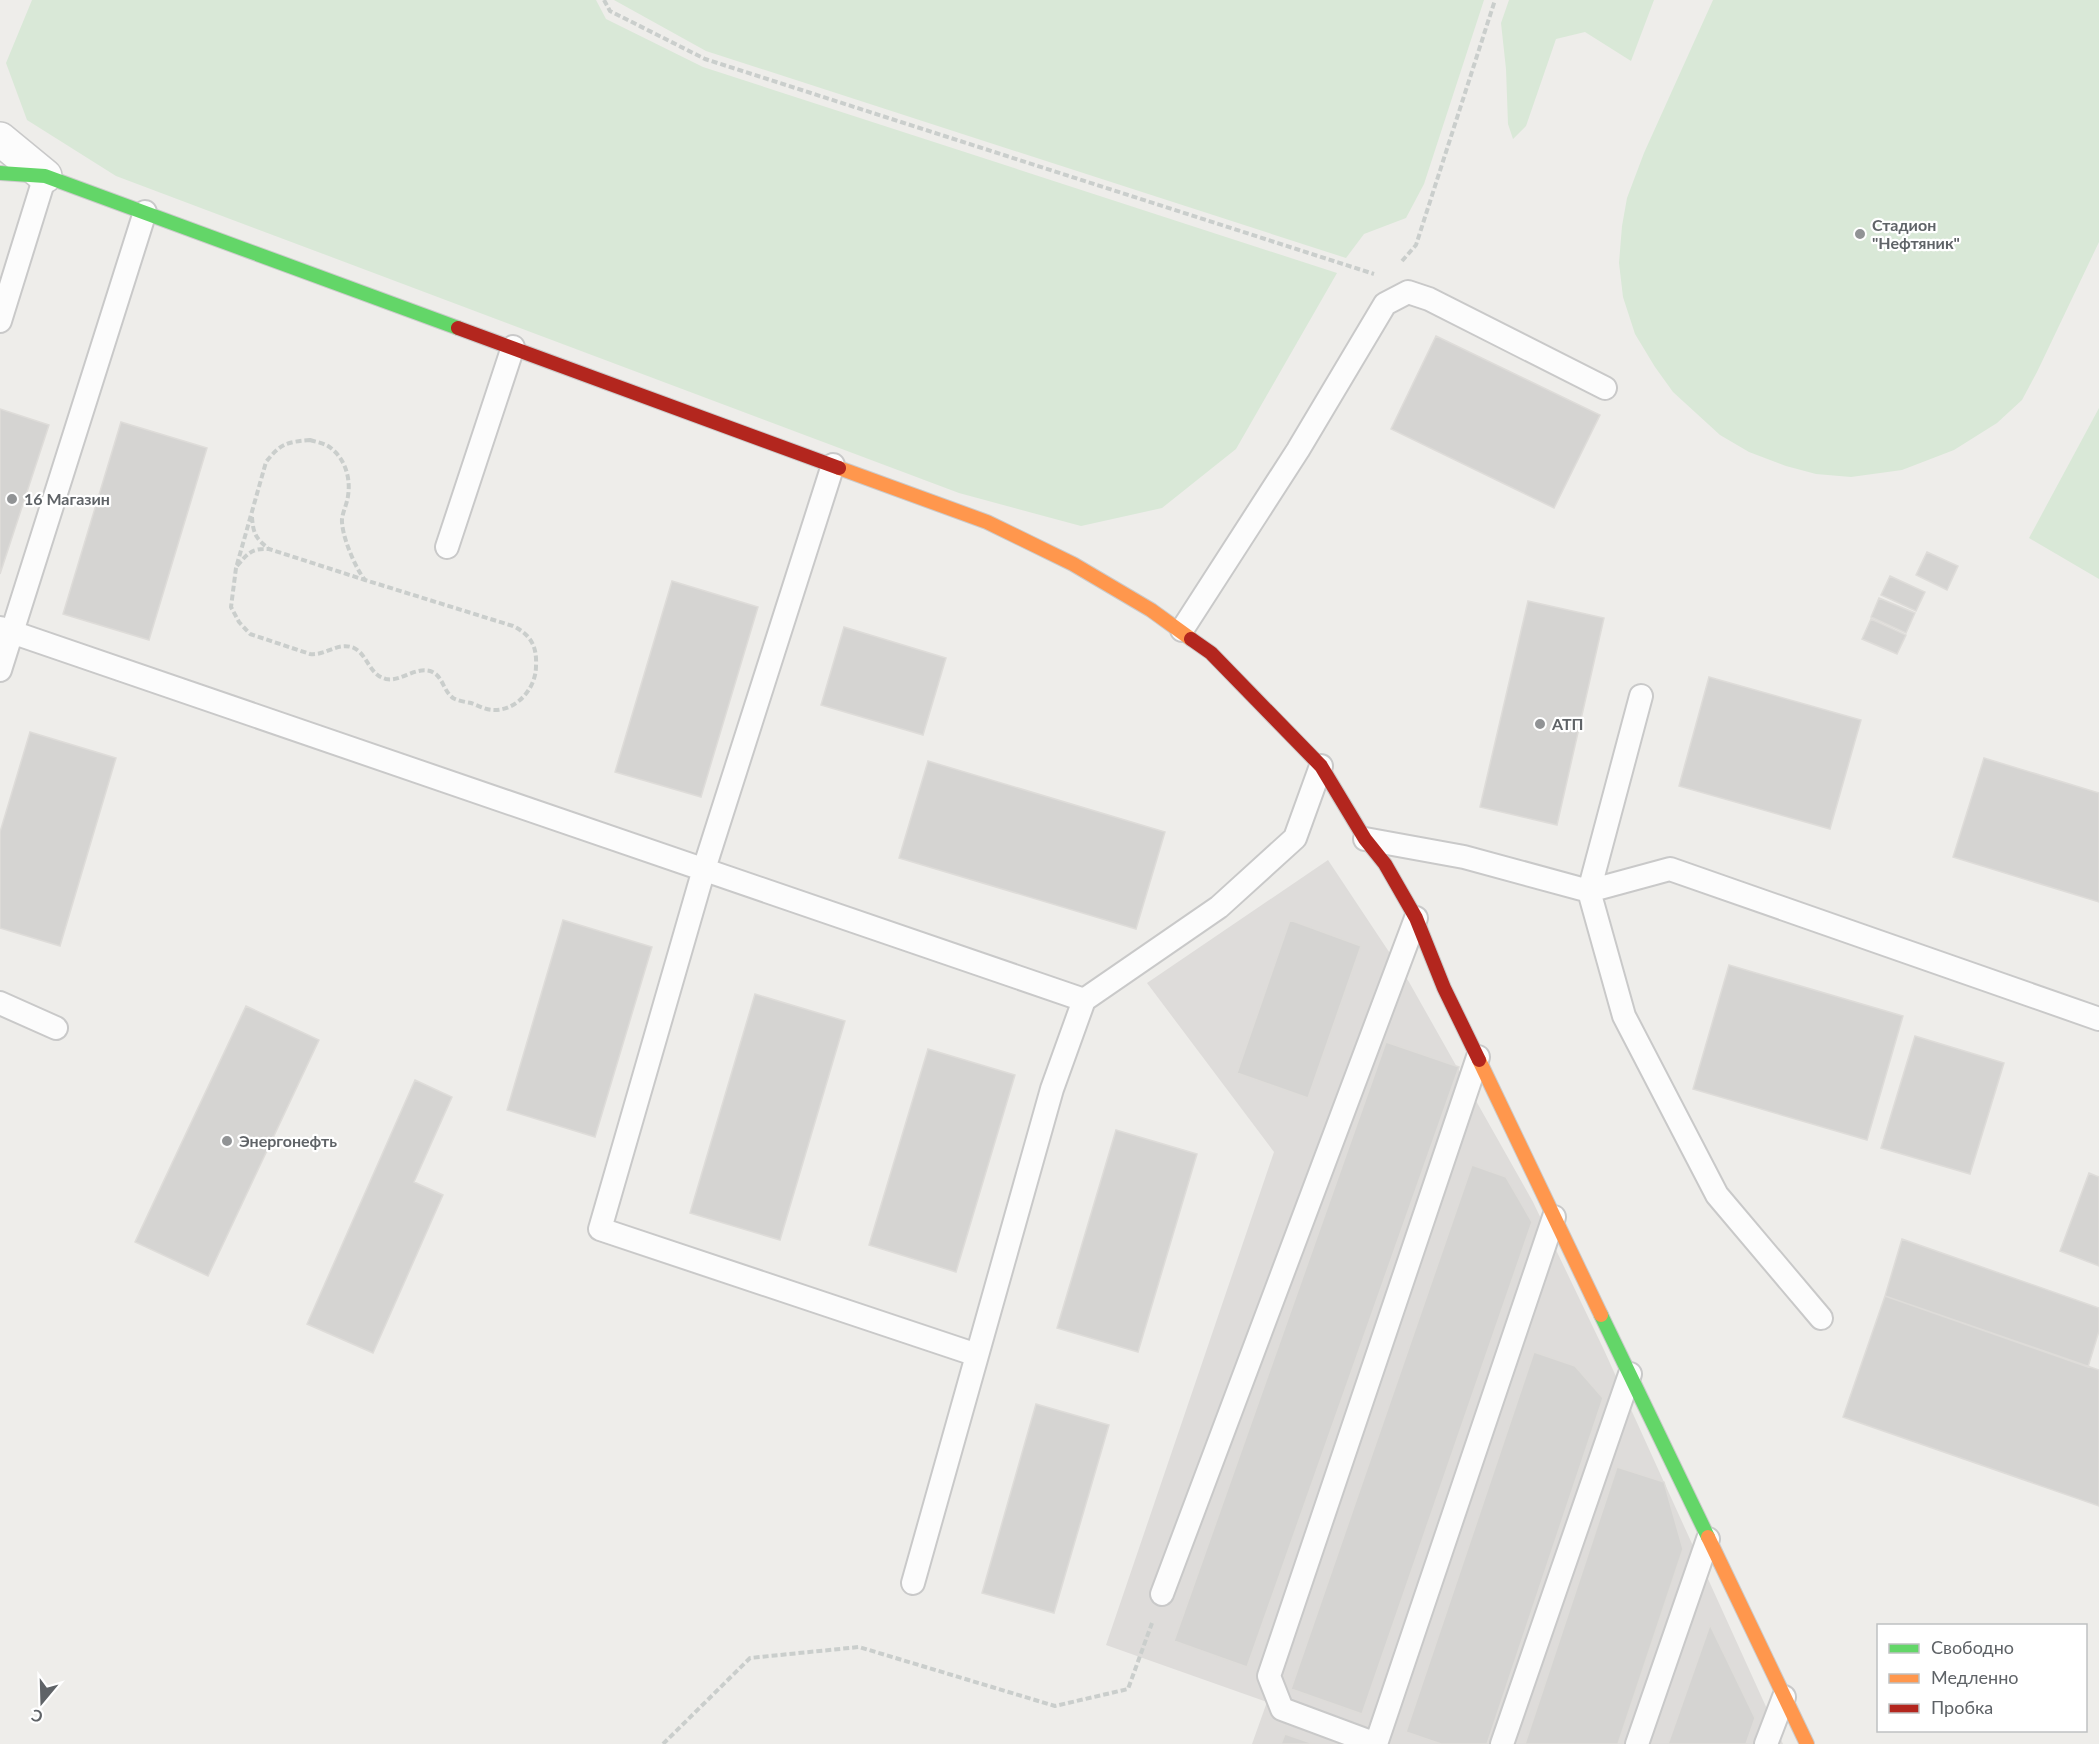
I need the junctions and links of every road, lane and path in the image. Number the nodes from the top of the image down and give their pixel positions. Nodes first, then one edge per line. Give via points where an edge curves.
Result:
1 (604, 0) edge
2 (1495, 0) edge
3 (0, 138) edge
4 (0, 173) edge
5 (45, 176) junction
6 (145, 212) junction
7 (1401, 261) dead end
8 (1375, 274) dead end
9 (0, 321) edge
10 (513, 347) junction
11 (1605, 388) dead end
12 (833, 465) junction
13 (252, 512) junction
14 (447, 547) dead end
15 (269, 549) junction
16 (236, 568) junction
17 (365, 580) junction
18 (6, 630) edge
19 (1182, 630) junction
20 (0, 670) edge
21 (1641, 696) dead end
22 (1321, 766) junction
23 (1365, 839) junction
24 (704, 869) junction
25 (1589, 891) junction
26 (1416, 918) junction
27 (1084, 1000) junction
28 (0, 1003) edge
29 (2099, 1019) edge
30 (56, 1028) dead end
31 (1478, 1057) junction
32 (1554, 1217) junction
33 (1821, 1318) dead end
34 (977, 1355) junction
35 (1630, 1374) junction
36 (1708, 1539) junction
37 (913, 1583) dead end
38 (1162, 1594) joint
39 (1785, 1696) junction
40 (663, 1744) edge
41 (1376, 1744) edge
42 (1502, 1744) edge
43 (1637, 1744) edge
44 (1766, 1744) edge
45 (1807, 1744) edge

1 - 8 path via 610,11 705,59
2 - 7 path via 1416,245
3 - 5 street
4 - 5 street
5 - 6 street
5 - 9 lane
6 - 10 street
6 - 18 lane
10 - 12 street
10 - 14 lane
11 - 19 lane via 1429,299 1408,292 1385,304 1298,450
12 - 19 street via 987,522 1073,564
12 - 24 lane
13 - 15 path via 252,530
13 - 16 path
13 - 17 path via 266,462 276,450 289,442 310,440 328,446 344,461 348,495 343,533 354,564
15 - 16 path via 257,548
15 - 17 path
16 - 17 path via 231,607 250,634 310,654 319,655 344,646 353,648 374,674 393,680 420,670 430,671 438,675 453,698 492,710 505,708 526,696 537,660 526,632
18 - 20 lane
18 - 24 lane
19 - 22 street via 1211,652
21 - 25 lane
22 - 23 street
22 - 27 lane via 1295,838 1219,907
23 - 25 lane via 1464,857
23 - 26 street via 1385,864
24 - 27 lane
24 - 34 lane via 600,1229
25 - 29 lane via 1670,869
25 - 33 lane via 1624,1016 1717,1195
26 - 31 street
26 - 38 lane
27 - 34 lane via 1052,1089
28 - 30 lane
31 - 32 street
31 - 41 lane via 1269,1676 1282,1709
32 - 35 street
32 - 41 lane
34 - 37 lane
35 - 36 street
35 - 42 lane
36 - 39 street
36 - 43 lane
38 - 40 path via 1128,1689 1055,1706 859,1647 750,1658
39 - 44 lane
39 - 45 street

